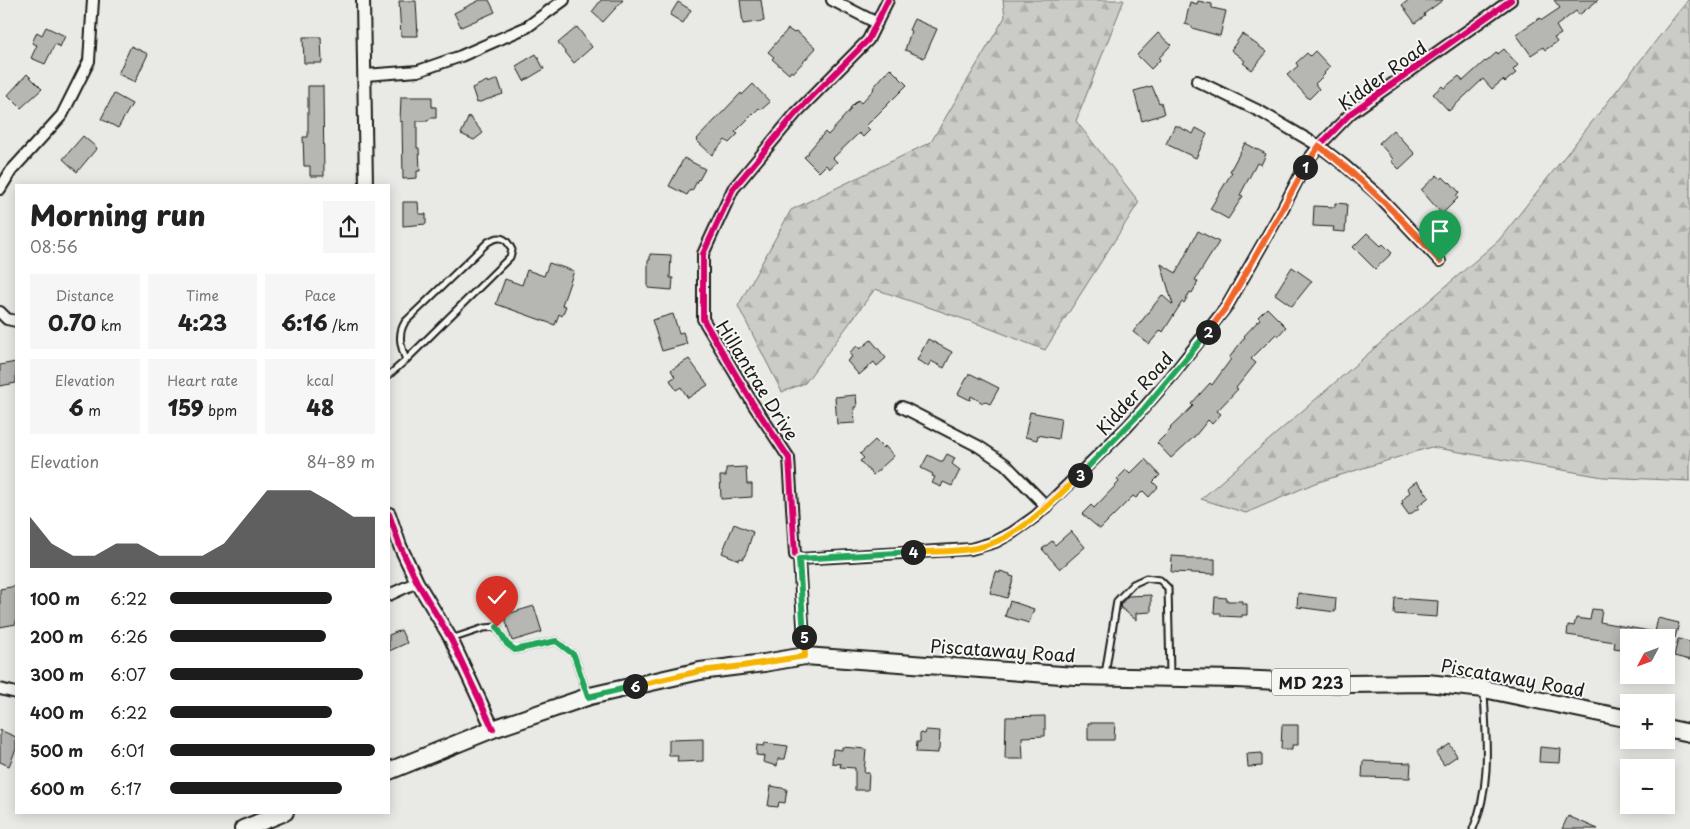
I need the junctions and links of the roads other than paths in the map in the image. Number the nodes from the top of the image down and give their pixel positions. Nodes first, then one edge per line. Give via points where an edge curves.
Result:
1 (93, 0) edge
2 (363, 0) edge
3 (564, 0) edge
4 (832, 0) edge
5 (888, 0) edge
6 (1511, 0) edge
7 (877, 23) junction
8 (365, 75) junction
9 (1197, 81) dead end
10 (1319, 146) junction
11 (366, 184) edge
12 (0, 189) edge
13 (1440, 261) dead end
14 (0, 312) edge
15 (15, 321) edge
16 (406, 360) junction
17 (390, 374) edge
18 (902, 407) dead end
19 (1047, 507) junction
20 (390, 517) edge
21 (799, 559) junction
22 (417, 582) junction
23 (390, 595) edge
24 (451, 639) junction
25 (805, 656) junction
26 (1104, 676) junction
27 (1170, 677) junction
28 (0, 689) edge
29 (1484, 689) junction
30 (15, 693) edge
31 (588, 697) junction
32 (1620, 718) edge
33 (493, 729) junction
34 (1675, 730) edge
35 (1690, 733) edge
36 (390, 771) edge
37 (280, 814) edge
38 (243, 829) edge
39 (1473, 829) edge

1 - 12 street via 89,61 62,115
2 - 8 street
3 - 8 street via 527,27 461,56 418,71
4 - 7 street
5 - 7 street, Hillantrae Drive
6 - 10 street, Kidder Road via 1351,114
7 - 21 street, Hillantrae Drive via 868,40 796,113 733,189 703,254 703,319 789,458 795,556
8 - 11 street
9 - 10 street via 1261,112
10 - 13 street via 1377,194
10 - 19 street, Kidder Road via 1212,327 1144,409
14 - 15 street
16 - 16 lane via 510,257 509,243 502,238 488,242 405,322 400,334
16 - 17 lane
18 - 19 street via 1006,464
19 - 21 street, Kidder Road via 1012,533 971,549
20 - 22 street
21 - 25 street, Hillantrae Drive
22 - 23 street
22 - 24 street
24 - 31 lane via 497,627 507,644 515,650 556,641 574,655
24 - 33 street
25 - 26 main road, Piscataway Road / MD 223
25 - 31 main road, Piscataway Road / MD 223 via 700,671
26 - 27 main road, Piscataway Road / MD 223
26 - 27 lane via 1117,601 1133,584 1146,578 1160,580 1168,588
27 - 29 main road, Piscataway Road / MD 223 via 1348,684 1427,683
28 - 30 street
29 - 32 main road, Piscataway Road / MD 223
29 - 39 lane via 1487,772 1480,812
31 - 33 main road, Piscataway Road / MD 223
33 - 36 main road, Piscataway Road / MD 223
34 - 35 main road
37 - 38 main road

